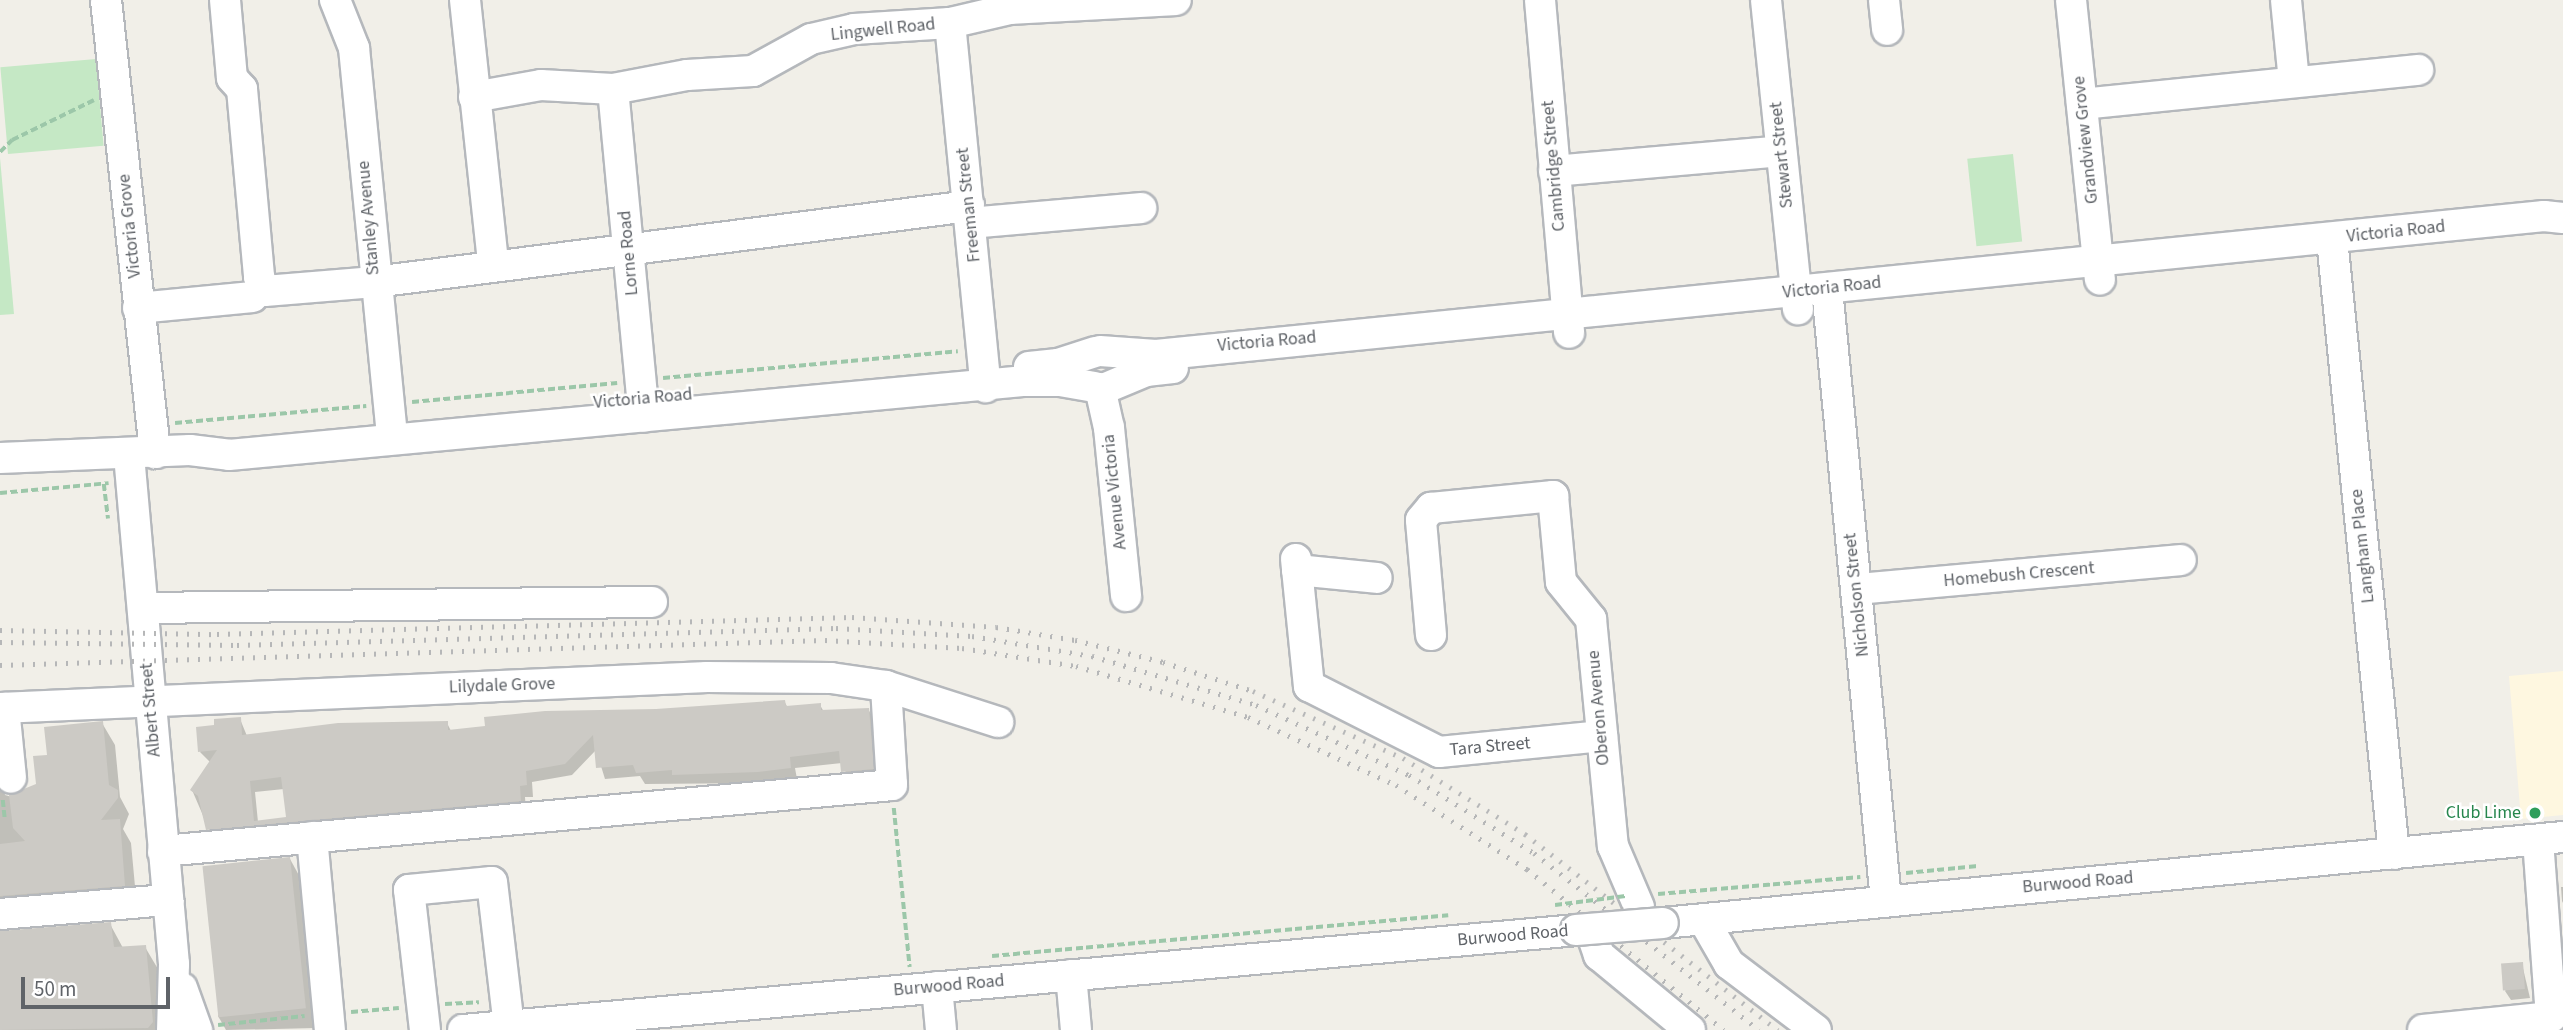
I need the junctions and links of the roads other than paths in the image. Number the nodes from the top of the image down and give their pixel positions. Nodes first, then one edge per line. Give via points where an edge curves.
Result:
1 (106, 0) edge
2 (225, 0) edge
3 (335, 0) edge
4 (466, 0) edge
5 (1176, 0) edge
6 (1540, 0) edge
7 (1766, 0) edge
8 (1884, 0) edge
9 (2071, 0) edge
10 (2286, 0) edge
11 (950, 23) junction
12 (1887, 30) dead end
13 (2418, 70) dead end
14 (2294, 82) junction
15 (613, 89) junction
16 (474, 97) junction
17 (2082, 104) junction
18 (1781, 151) junction
19 (1555, 171) junction
20 (1141, 208) dead end
21 (970, 215) junction
22 (2563, 218) edge
23 (2563, 232) edge
24 (2332, 248) junction
25 (629, 249) junction
26 (493, 264) junction
27 (2100, 271) junction
28 (375, 282) junction
29 (252, 297) dead end
30 (1828, 298) junction
31 (1797, 301) junction
32 (138, 308) junction
33 (1568, 324) junction
34 (1279, 350) junction
35 (1098, 351) junction
36 (984, 368) junction
37 (1101, 387) junction
38 (642, 399) junction
39 (390, 422) junction
40 (138, 440) junction
41 (0, 458) edge
42 (0, 475) edge
43 (2181, 560) dead end
44 (1377, 578) dead end
45 (1857, 589) junction
46 (1126, 596) dead end
47 (652, 602) dead end
48 (143, 608) junction
49 (1431, 635) dead end
50 (886, 686) junction
51 (150, 700) junction
52 (2, 708) edge
53 (998, 722) dead end
54 (1602, 736) junction
55 (12, 778) dead end
56 (312, 837) junction
57 (2551, 839) edge
58 (163, 850) junction
59 (2394, 854) junction
60 (168, 900) junction
61 (1886, 901) junction
62 (1642, 913) junction
63 (0, 914) edge
64 (1703, 919) junction
65 (1586, 934) junction
66 (174, 964) junction
67 (1071, 975) junction
68 (925, 988) junction
69 (509, 1026) junction
70 (172, 1030) edge
71 (197, 1030) edge
72 (330, 1030) edge
73 (425, 1030) edge
74 (463, 1030) edge
75 (941, 1030) edge
76 (1076, 1030) edge
77 (1690, 1030) edge
78 (1816, 1030) edge
79 (2423, 1030) edge

1 - 32 street, Victoria Grove
2 - 28 street via 232,78 242,89 259,277 265,291
3 - 28 street, Stanley Avenue via 354,48
4 - 16 street
5 - 11 street, Lingwell Road via 1010,9
6 - 19 street, Cambridge Street
7 - 18 street, Stewart Street
8 - 12 street
9 - 17 street, Grandview Grove
10 - 14 street
11 - 15 street, Lingwell Road via 854,29 811,38 753,71 687,75
11 - 21 street, Freeman Street
13 - 14 street
14 - 17 street
15 - 16 street, Lingwell Road via 541,85
15 - 25 street, Lorne Road
16 - 26 street
17 - 27 street, Grandview Grove
18 - 19 street
18 - 31 street, Stewart Street
19 - 33 street, Cambridge Street
20 - 21 street
21 - 25 street
21 - 36 street, Freeman Street
22 - 24 street, Victoria Road
23 - 24 street, Victoria Road
24 - 27 street, Victoria Road
24 - 59 street, Langham Place
25 - 26 street
25 - 38 street, Lorne Road
26 - 28 street
27 - 30 street, Victoria Road
28 - 39 street, Stanley Avenue
29 - 32 street
30 - 31 street, Victoria Road
30 - 45 street, Nicholson Street
31 - 33 street, Victoria Road
32 - 40 street, Victoria Grove
33 - 34 street, Victoria Road
34 - 35 street, Victoria Road via 1150,356
34 - 37 street, Victoria Road via 1156,369
35 - 36 street, Victoria Road via 1046,366
35 - 37 street via 1082,367 1083,377
36 - 37 street, Victoria Road
36 - 38 street, Victoria Road
37 - 46 street, Avenue Victoria
38 - 39 street, Victoria Road
39 - 40 street, Victoria Road via 229,454
40 - 41 street, Victoria Road
40 - 42 street, Victoria Road via 61,470
40 - 48 street, Albert Street
43 - 45 street, Homebush Crescent
44 - 54 street, Tara Street via 1297,564 1309,686 1439,752
45 - 61 street, Nicholson Street
47 - 48 street
48 - 51 street, Albert Street
49 - 54 street, Oberon Avenue via 1421,520 1431,508 1553,496 1561,582 1591,619
50 - 51 street, Lilydale Grove via 831,678 707,677
50 - 53 street, Lilydale Grove
50 - 56 street via 892,785
51 - 52 street, Lilydale Grove
51 - 58 street, Albert Street
52 - 55 street
54 - 62 street, Oberon Avenue via 1614,853
56 - 58 street
56 - 72 street
57 - 59 street, Burwood Road
57 - 79 street via 2551,1017
58 - 60 street, Albert Street
59 - 61 street, Burwood Road
60 - 63 street
60 - 66 street, Albert Street
61 - 64 street, Burwood Road
62 - 64 street, Burwood Road
62 - 65 street, Burwood Road, bridge
64 - 78 street via 1729,964
65 - 67 street, Burwood Road
65 - 77 street via 1604,960
66 - 70 street, Albert Street
66 - 71 street, Albert Street
67 - 68 street, Burwood Road
67 - 76 street
68 - 69 street, Burwood Road
68 - 75 street
69 - 73 street via 492,882 409,890
69 - 74 street, Burwood Road

